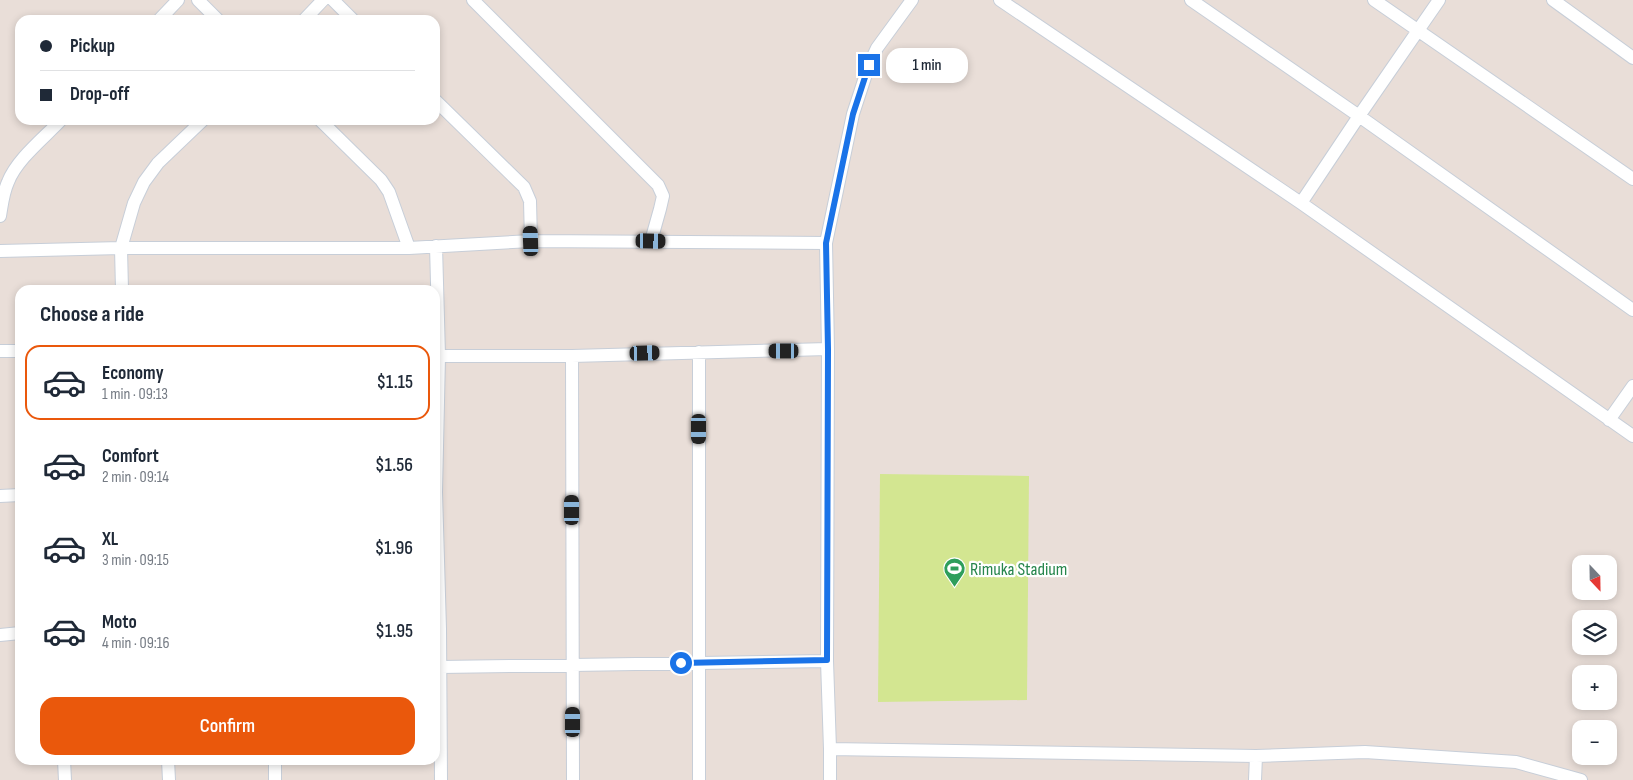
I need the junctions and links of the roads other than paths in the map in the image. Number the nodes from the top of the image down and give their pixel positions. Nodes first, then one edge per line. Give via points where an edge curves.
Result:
1 (178, 0) edge
2 (198, 0) edge
3 (323, 0) edge
4 (333, 0) edge
5 (473, 0) edge
6 (912, 0) edge
7 (1000, 0) edge
8 (1191, 0) edge
9 (1374, 0) edge
10 (1440, 0) edge
11 (1553, 0) edge
12 (164, 15) edge
13 (213, 15) edge
14 (309, 15) edge
15 (349, 15) edge
16 (1418, 30) junction
17 (1633, 58) edge
18 (440, 105) edge
19 (1359, 116) junction
20 (56, 125) edge
21 (198, 125) edge
22 (325, 125) edge
23 (1633, 180) edge
24 (1301, 203) junction
25 (0, 216) edge
26 (531, 241) junction
27 (651, 241) junction
28 (826, 243) junction
29 (436, 246) junction
30 (121, 248) junction
31 (409, 248) junction
32 (0, 251) edge
33 (122, 285) edge
34 (436, 285) edge
35 (1633, 310) edge
36 (828, 349) junction
37 (0, 351) edge
38 (15, 351) edge
39 (699, 352) junction
40 (440, 356) edge
41 (572, 356) junction
42 (1633, 386) edge
43 (1609, 420) junction
44 (1633, 436) edge
45 (15, 495) edge
46 (0, 496) edge
47 (15, 634) edge
48 (0, 635) edge
49 (827, 660) junction
50 (700, 662) junction
51 (572, 664) junction
52 (440, 666) joint
53 (830, 749) junction
54 (1256, 756) junction
55 (64, 765) edge
56 (168, 765) edge
57 (275, 765) edge
58 (65, 780) edge
59 (169, 780) edge
60 (275, 780) edge
61 (441, 780) edge
62 (573, 780) edge
63 (699, 780) edge
64 (830, 780) edge
65 (1255, 780) edge
66 (1581, 780) edge

1 - 12 street
2 - 13 street
3 - 14 street
4 - 15 street
5 - 27 street via 658,186 662,196
6 - 28 street via 877,48 869,65 853,114
7 - 24 street
8 - 19 street
9 - 16 street
10 - 16 street
11 - 17 street
16 - 19 street
16 - 23 street
18 - 26 street via 524,187 530,201
19 - 24 street
19 - 35 street
20 - 25 street via 16,166 8,180
21 - 30 street via 158,162 144,182 134,203
22 - 31 street via 381,180 389,192
24 - 43 street
26 - 27 street
26 - 29 street
27 - 28 street
28 - 36 street
29 - 31 street
29 - 34 street
30 - 31 street
30 - 32 street
30 - 33 street
36 - 39 street
36 - 49 street
37 - 38 street
39 - 41 street
39 - 50 street
40 - 41 street
41 - 51 street
42 - 43 street
43 - 44 street
45 - 46 street
47 - 48 street
49 - 50 street
49 - 53 street
50 - 51 street
50 - 63 street
51 - 52 street
51 - 62 street
52 - 61 street
53 - 54 street
53 - 64 street
54 - 65 street
54 - 66 street via 1365,752 1507,761
55 - 58 street
56 - 59 street
57 - 60 street

